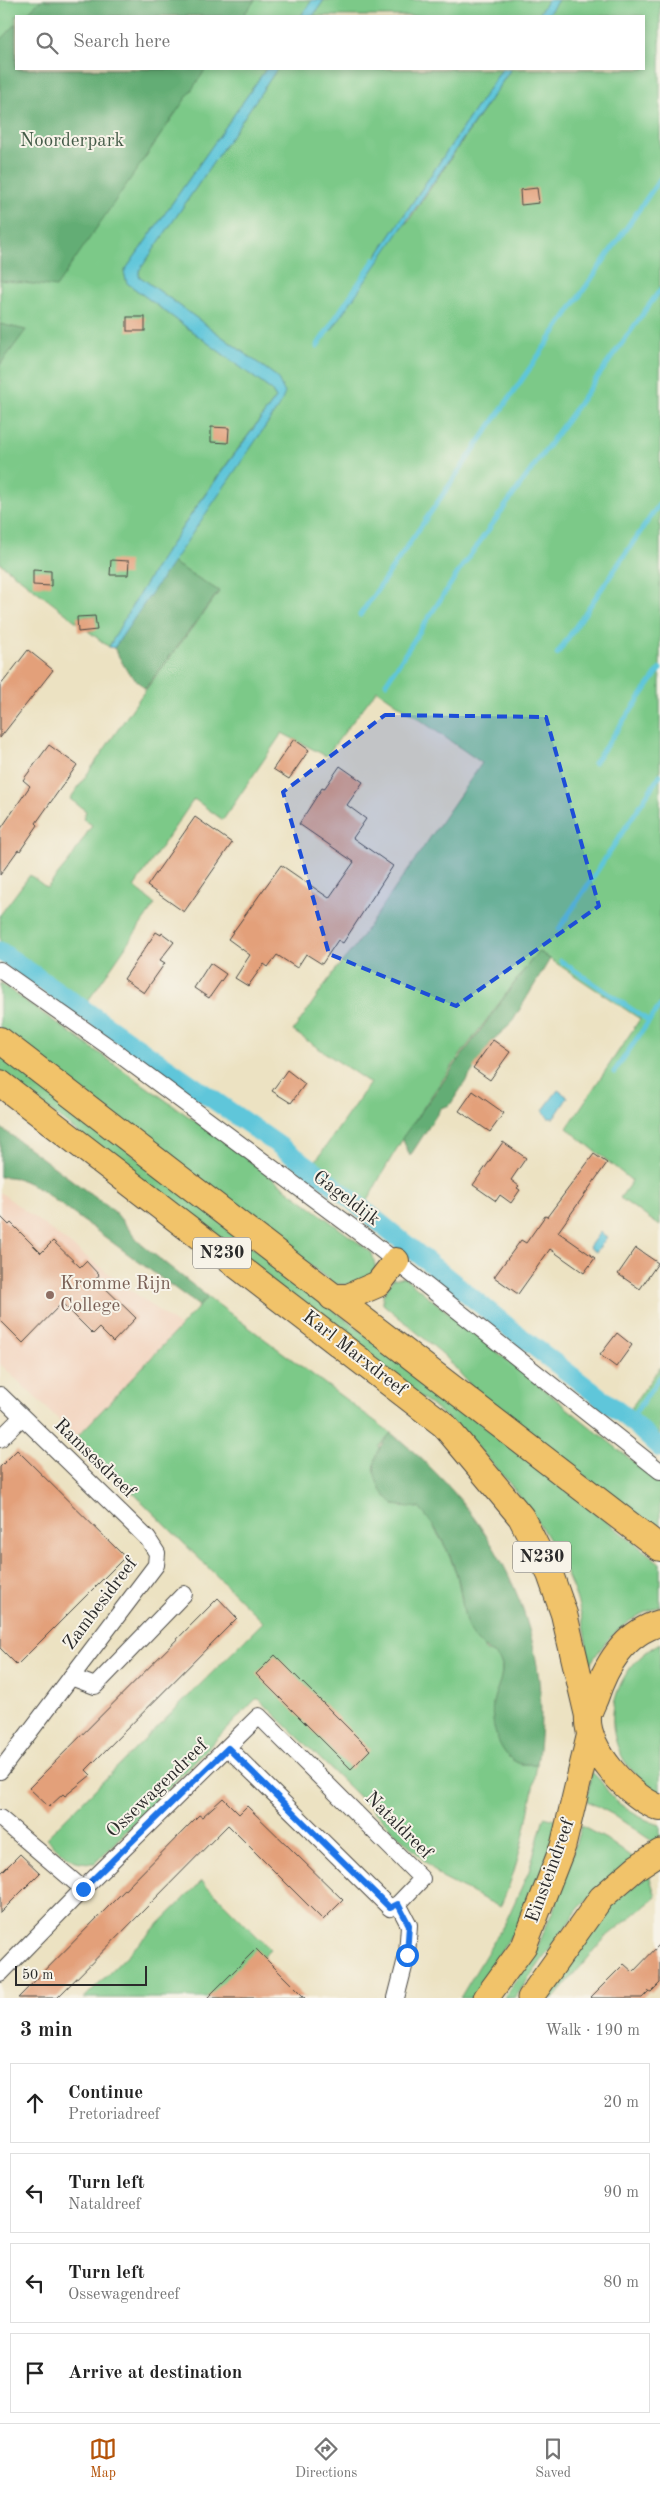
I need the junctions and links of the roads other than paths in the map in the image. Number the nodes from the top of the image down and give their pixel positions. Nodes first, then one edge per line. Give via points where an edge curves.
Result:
1 (0, 970) edge
2 (0, 1040) edge
3 (0, 1082) edge
4 (396, 1261) junction
5 (378, 1284) junction
6 (332, 1297) junction
7 (390, 1342) junction
8 (0, 1395) edge
9 (22, 1417) junction
10 (0, 1439) edge
11 (660, 1470) edge
12 (660, 1548) edge
13 (157, 1553) joint
14 (184, 1594) dead end
15 (660, 1623) edge
16 (71, 1677) junction
17 (260, 1716) joint
18 (589, 1724) junction
19 (228, 1748) junction
20 (0, 1770) edge
21 (660, 1808) edge
22 (0, 1818) edge
23 (660, 1852) edge
24 (83, 1889) junction
25 (398, 1904) junction
26 (0, 1974) edge
27 (396, 1998) edge
28 (486, 1998) edge
29 (530, 1998) edge

1 - 4 street, Gageldijk
2 - 6 highway, Karl Marxdreef / N230
3 - 18 highway, Karl Marxdreef / N230 via 444,1425 521,1517 546,1566 564,1614
4 - 5 highway
4 - 11 street, Gageldijk
5 - 6 highway via 348,1297
5 - 7 highway via 378,1313
6 - 7 highway, Karl Marxdreef / N230
7 - 12 highway, Karl Marxdreef / N230
8 - 9 street, Ramsesdreef
9 - 10 street
9 - 13 street, Ramsesdreef via 148,1538
13 - 16 street, Zambesidreef via 156,1565
14 - 16 street, Zambesidreef via 95,1686
15 - 18 highway via 634,1636 608,1664
16 - 20 street, Zambesidreef
17 - 19 street, Ossewagendreef
17 - 25 street, Nataldreef via 422,1878
18 - 21 highway, N230 via 617,1778 631,1792
18 - 28 main road, Einsteindreef via 563,1846 524,1946
19 - 24 street, Ossewagendreef
19 - 25 street via 390,1908
22 - 24 street
23 - 29 main road via 601,1898
24 - 26 street, Ossewagendreef
25 - 27 street via 409,1925 407,1955

